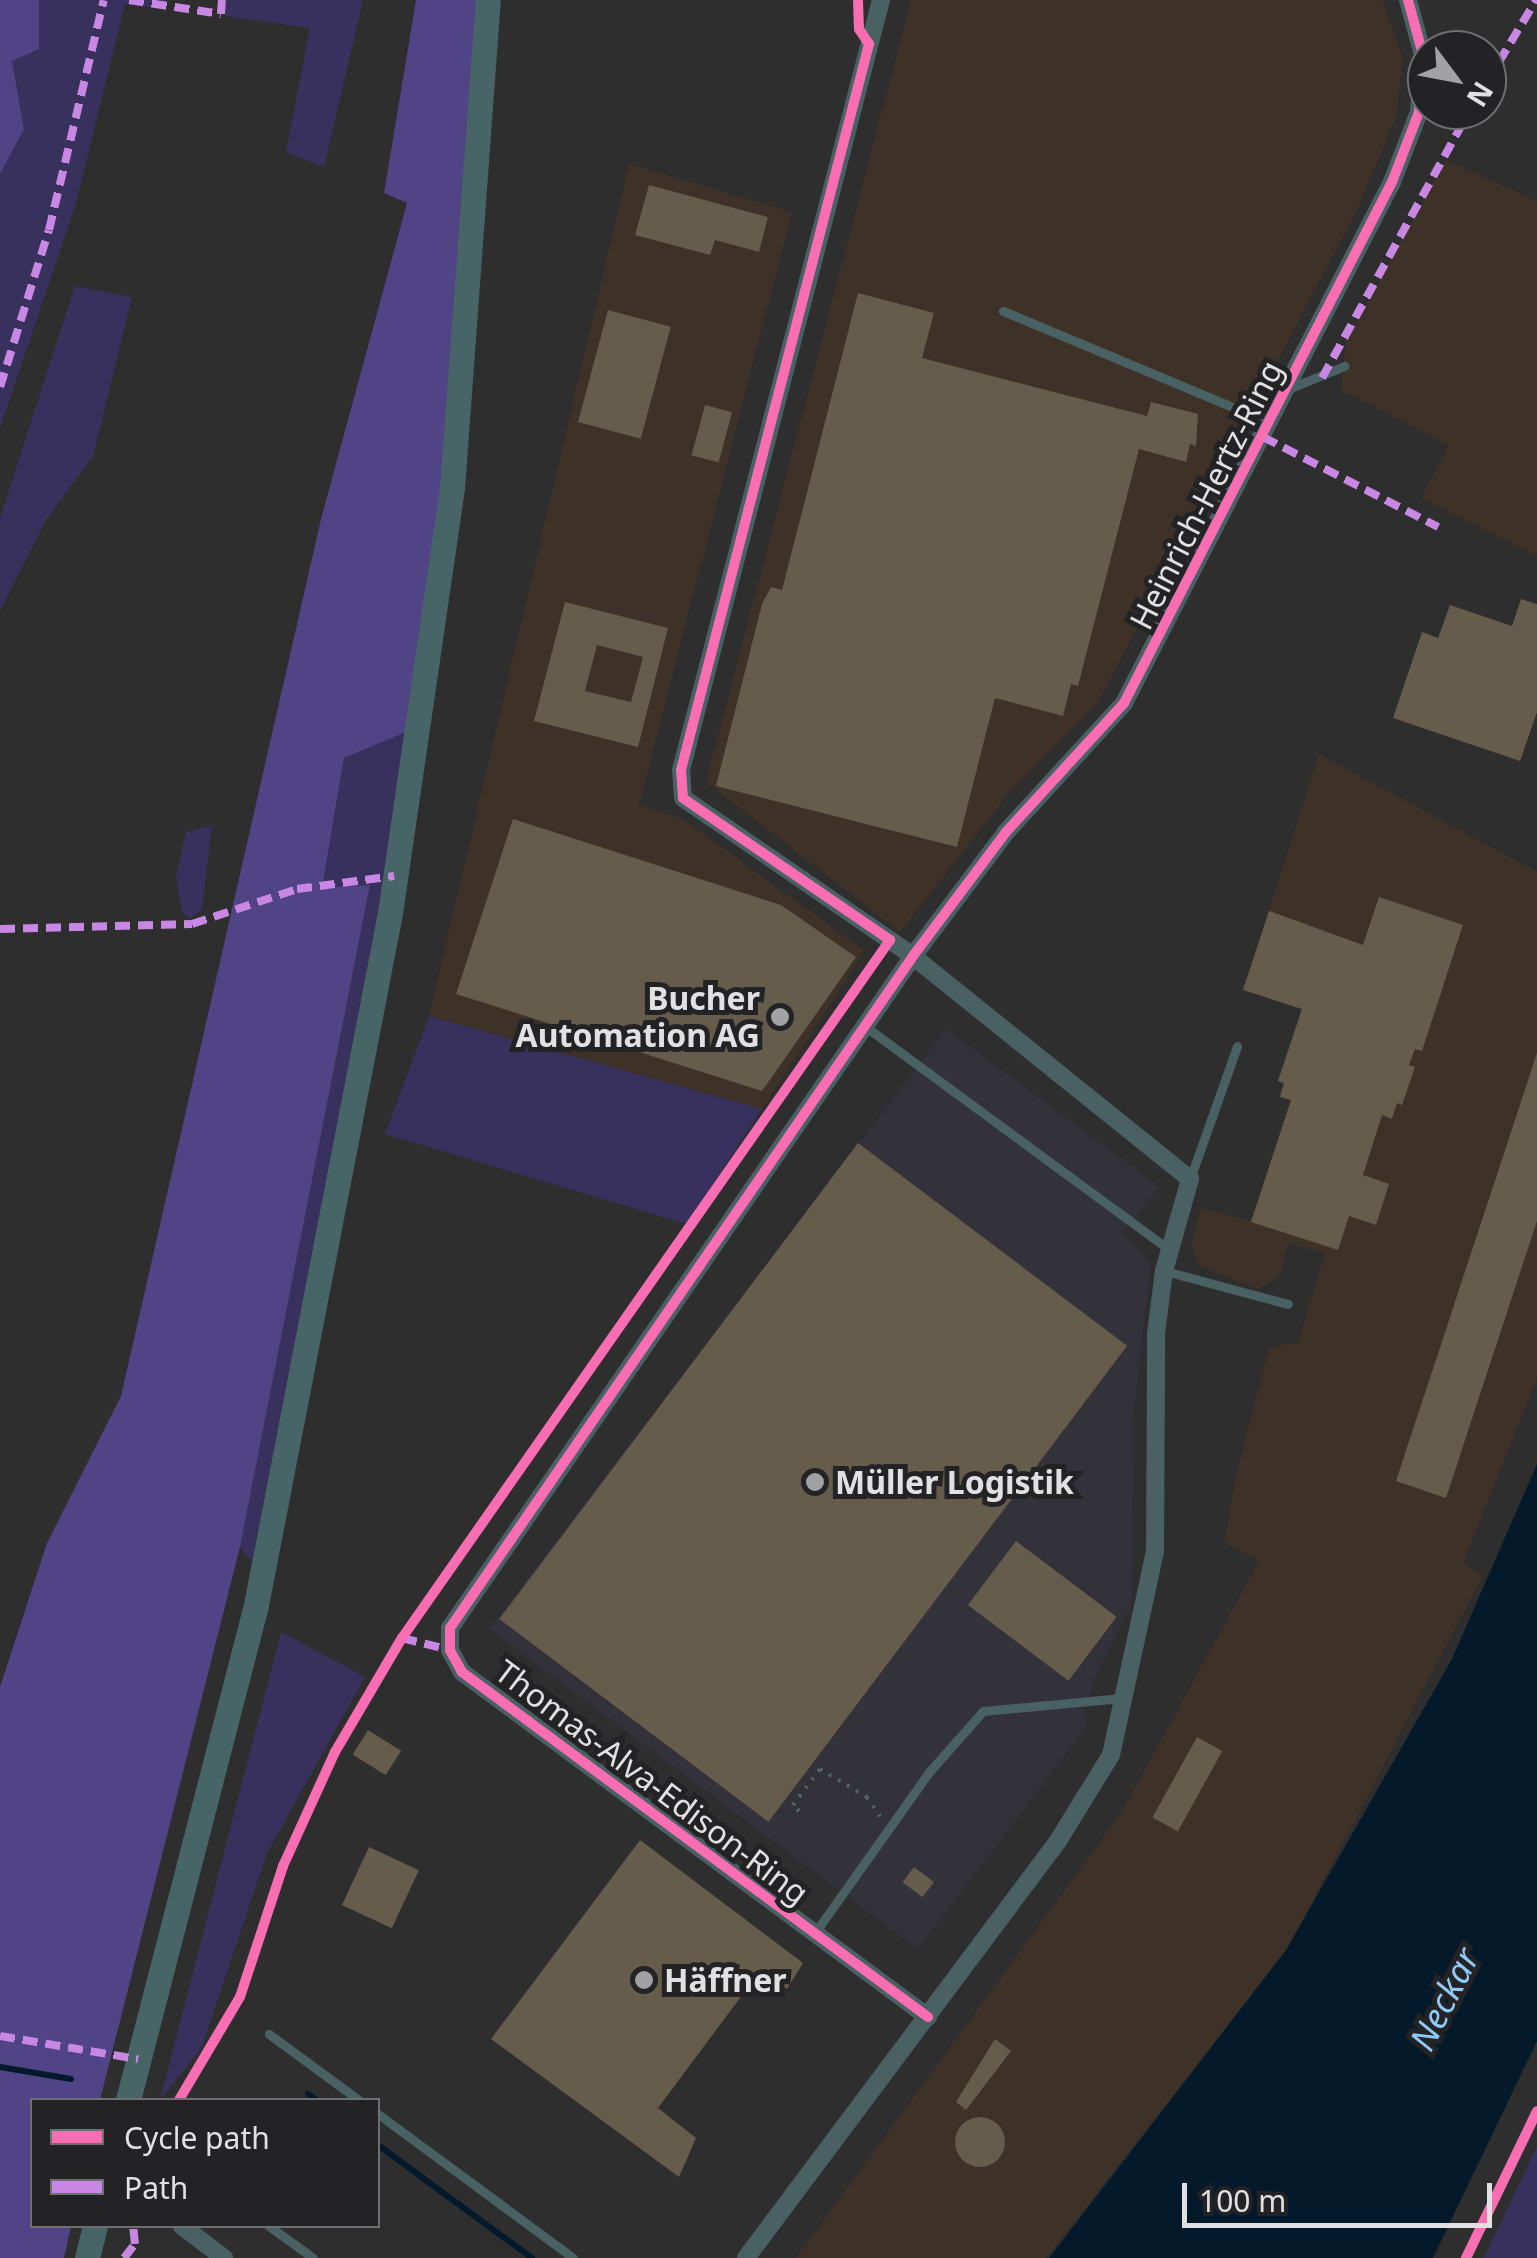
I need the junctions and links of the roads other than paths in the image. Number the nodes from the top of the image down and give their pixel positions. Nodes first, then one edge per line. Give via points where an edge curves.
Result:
1 (488, 0) edge
2 (881, 0) edge
3 (1408, 0) edge
4 (1003, 311) dead end
5 (1344, 366) dead end
6 (1288, 389) junction
7 (1270, 423) junction
8 (912, 956) junction
9 (864, 1026) junction
10 (1237, 1046) dead end
11 (1190, 1179) junction
12 (1170, 1250) junction
13 (1164, 1271) junction
14 (1288, 1304) dead end
15 (1125, 1698) junction
16 (814, 1934) junction
17 (928, 2016) junction
18 (269, 2034) dead end
19 (129, 2098) edge
20 (356, 2098) edge
21 (1537, 2111) edge
22 (380, 2115) edge
23 (94, 2228) edge
24 (185, 2228) edge
25 (272, 2228) edge
26 (87, 2258) edge
27 (224, 2258) edge
28 (313, 2258) edge
29 (573, 2258) edge
30 (746, 2258) edge
31 (1466, 2258) edge

1 - 19 main road via 452,488 390,913 297,1416
2 - 8 street via 681,770 683,798
3 - 6 street, Heinrich-Hertz-Ring via 1423,56 1419,112 1392,182
4 - 7 lane
5 - 6 lane via 1305,388
6 - 7 street, Heinrich-Hertz-Ring
7 - 8 street, Heinrich-Hertz-Ring via 1124,703 1006,832
8 - 9 street, Thomas-Alva-Edison-Ring
8 - 11 street
9 - 12 lane
9 - 16 street, Thomas-Alva-Edison-Ring via 450,1628 450,1650 462,1672
10 - 11 lane
11 - 12 street
12 - 13 street
13 - 14 lane
13 - 15 street via 1152,1401 1156,1552
15 - 16 lane via 983,1711
15 - 17 street via 1095,1789
16 - 17 street, Thomas-Alva-Edison-Ring
17 - 30 street
18 - 20 lane
21 - 31 lane
22 - 29 lane
23 - 26 main road
24 - 27 street
25 - 28 lane

